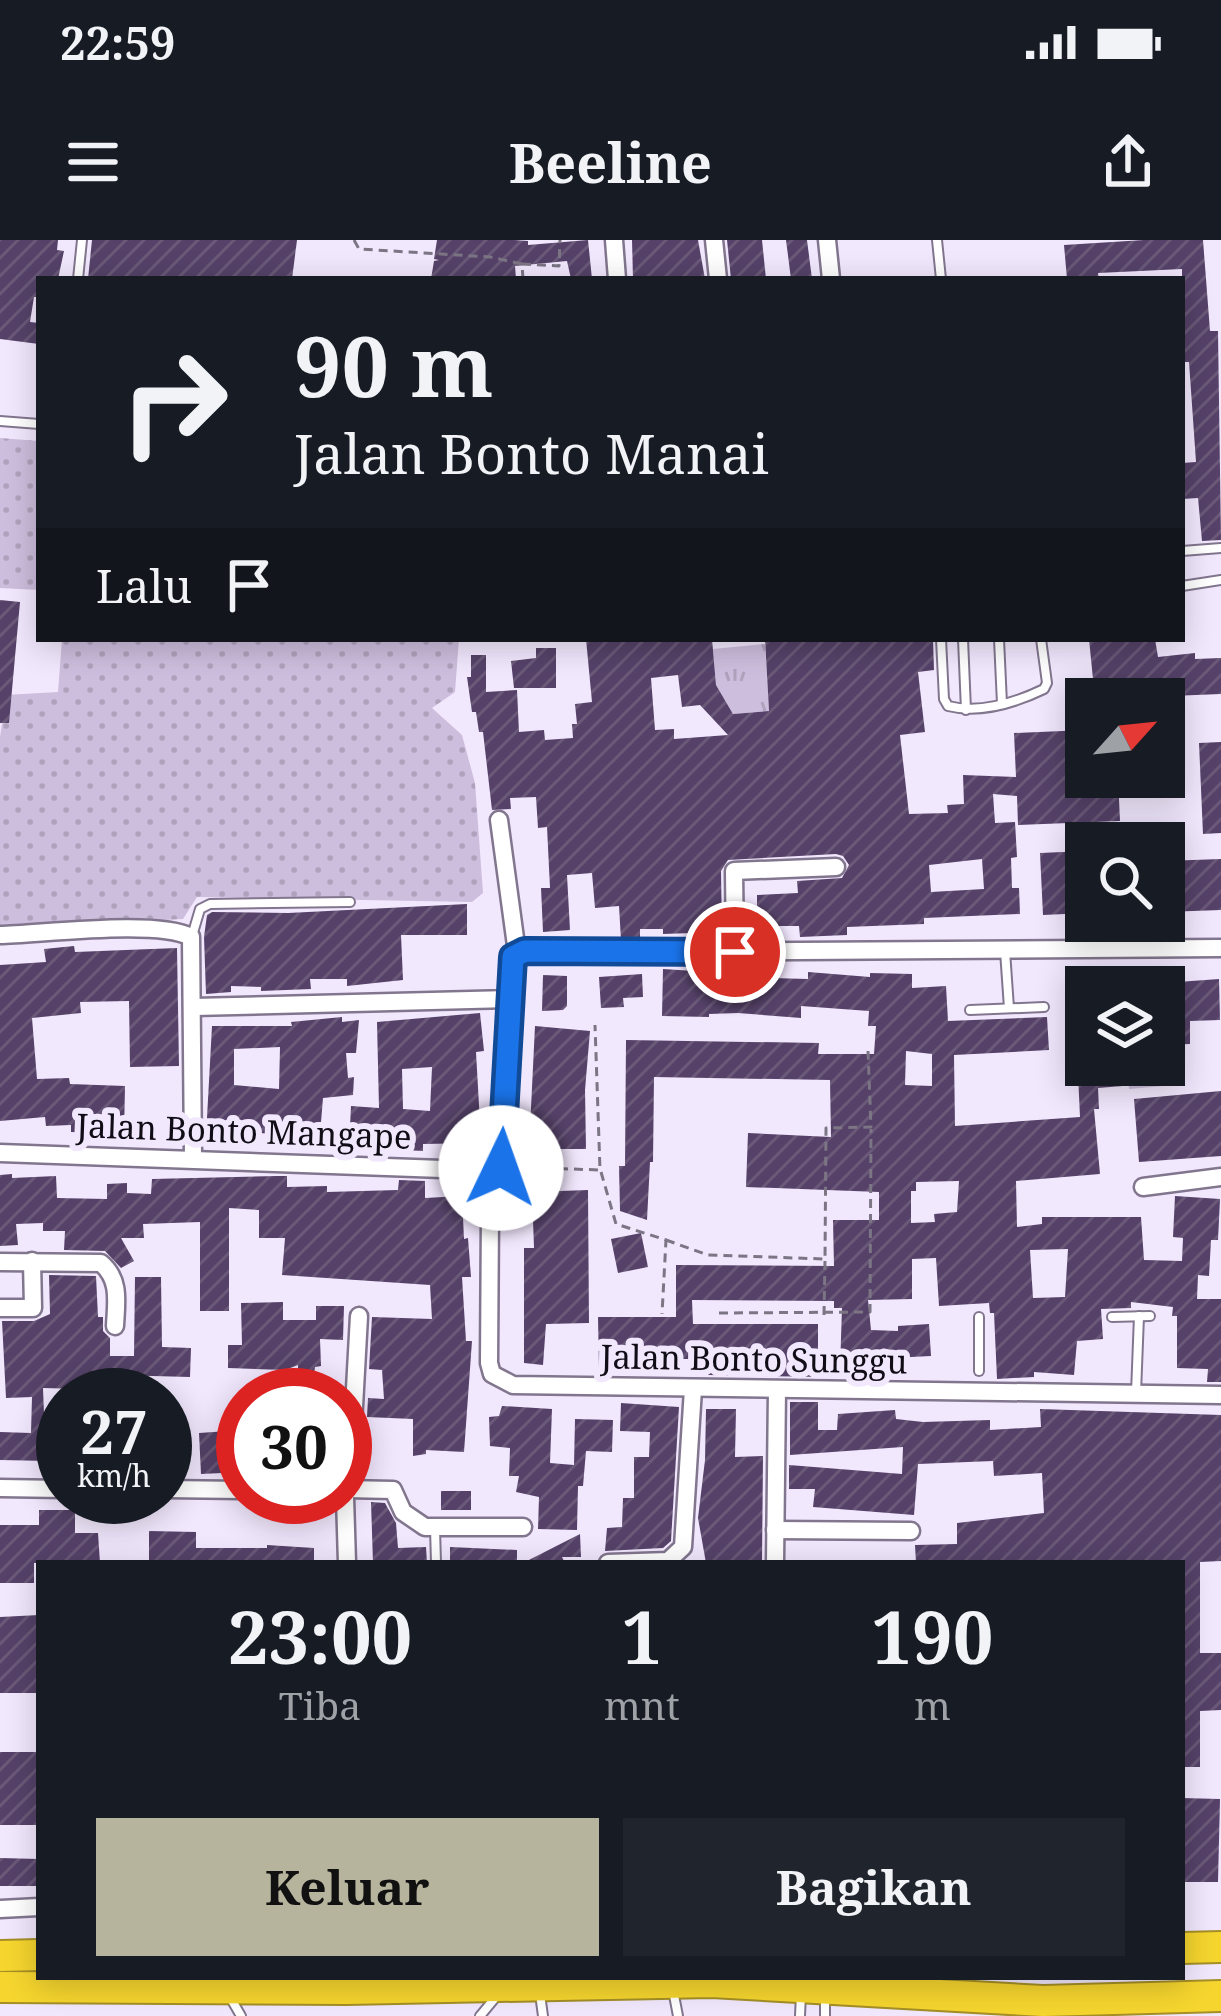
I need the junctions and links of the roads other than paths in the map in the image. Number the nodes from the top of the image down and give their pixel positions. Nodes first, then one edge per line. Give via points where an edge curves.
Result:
1 (82, 240) edge
2 (614, 240) edge
3 (714, 240) edge
4 (827, 240) edge
5 (937, 240) edge
6 (78, 276) edge
7 (617, 276) edge
8 (718, 276) edge
9 (831, 276) edge
10 (941, 276) edge
11 (0, 421) edge
12 (36, 424) edge
13 (1221, 548) edge
14 (1185, 551) edge
15 (1221, 580) edge
16 (1185, 586) edge
17 (940, 642) edge
18 (963, 642) edge
19 (999, 642) edge
20 (1041, 642) edge
21 (1002, 704) junction
22 (966, 710) junction
23 (499, 820) dead end
24 (836, 867) dead end
25 (350, 902) dead end
26 (0, 935) edge
27 (191, 938) junction
28 (1221, 948) edge
29 (1005, 950) junction
30 (735, 952) junction
31 (517, 953) junction
32 (510, 999) junction
33 (194, 1007) junction
34 (1044, 1007) dead end
35 (1010, 1008) junction
36 (970, 1010) dead end
37 (0, 1153) edge
38 (193, 1158) junction
39 (494, 1168) junction
40 (1221, 1177) edge
41 (1143, 1187) dead end
42 (32, 1261) junction
43 (0, 1262) edge
44 (0, 1308) edge
45 (358, 1316) dead end
46 (979, 1317) dead end
47 (1112, 1317) dead end
48 (115, 1327) dead end
49 (356, 1368) edge
50 (979, 1381) junction
51 (693, 1389) junction
52 (777, 1389) junction
53 (1136, 1394) junction
54 (1221, 1395) edge
55 (0, 1488) edge
56 (36, 1489) edge
57 (372, 1490) edge
58 (346, 1524) edge
59 (435, 1526) junction
60 (524, 1527) dead end
61 (775, 1530) junction
62 (911, 1532) dead end
63 (347, 1560) edge
64 (436, 1560) edge
65 (669, 1560) edge
66 (775, 1560) edge
67 (36, 1907) edge
68 (0, 1909) edge
69 (1221, 1946) edge
70 (1185, 1948) edge
71 (36, 1955) edge
72 (0, 1956) edge
73 (365, 1982) edge
74 (672, 1983) junction
75 (0, 1987) edge
76 (226, 1988) junction
77 (504, 1988) junction
78 (1221, 1996) edge
79 (541, 2001) edge
80 (813, 2001) edge
81 (938, 2005) edge
82 (1185, 2007) edge
83 (1043, 2008) edge
84 (1090, 2008) edge
85 (242, 2016) edge
86 (480, 2016) edge
87 (679, 2016) edge

1 - 6 lane
2 - 7 street
3 - 8 street
4 - 9 street
5 - 10 lane
11 - 12 lane
13 - 14 lane
15 - 16 lane
17 - 22 lane via 944,699
18 - 22 lane
19 - 21 lane
20 - 21 lane via 1044,689
21 - 22 lane
23 - 31 street
24 - 30 street via 734,871
25 - 27 lane via 210,904 200,909
26 - 27 street via 150,929
27 - 33 street
28 - 29 street
29 - 30 street
29 - 35 lane
30 - 31 street
31 - 32 street
32 - 33 street
32 - 39 street
33 - 38 street
34 - 35 lane
35 - 36 lane
37 - 38 street, Jalan Bonto Mangape
38 - 39 street, Jalan Bonto Mangape
39 - 51 street, Jalan Bonto Sunggu via 492,1374 512,1384
40 - 41 street
42 - 43 street
42 - 44 street via 33,1308
42 - 48 street via 101,1262 116,1287
45 - 49 street
46 - 50 lane
47 - 53 lane via 1144,1316
50 - 52 street, Jalan Bonto Sunggu
50 - 53 street, Jalan Bonto Sunggu
51 - 52 street, Jalan Bonto Sunggu
51 - 65 street via 686,1539
52 - 61 street
53 - 54 street, Jalan Bonto Sunggu
55 - 56 street
57 - 59 street via 393,1490 409,1519
58 - 63 street
59 - 60 street
59 - 64 lane
61 - 62 street
61 - 66 street
67 - 68 street
69 - 70 highway
71 - 72 highway
73 - 76 highway
73 - 77 highway
74 - 79 highway
74 - 80 highway
74 - 87 lane
75 - 76 highway
76 - 85 lane
77 - 79 highway
77 - 86 lane
78 - 82 highway
80 - 81 highway
81 - 83 highway
82 - 84 highway
83 - 84 highway

